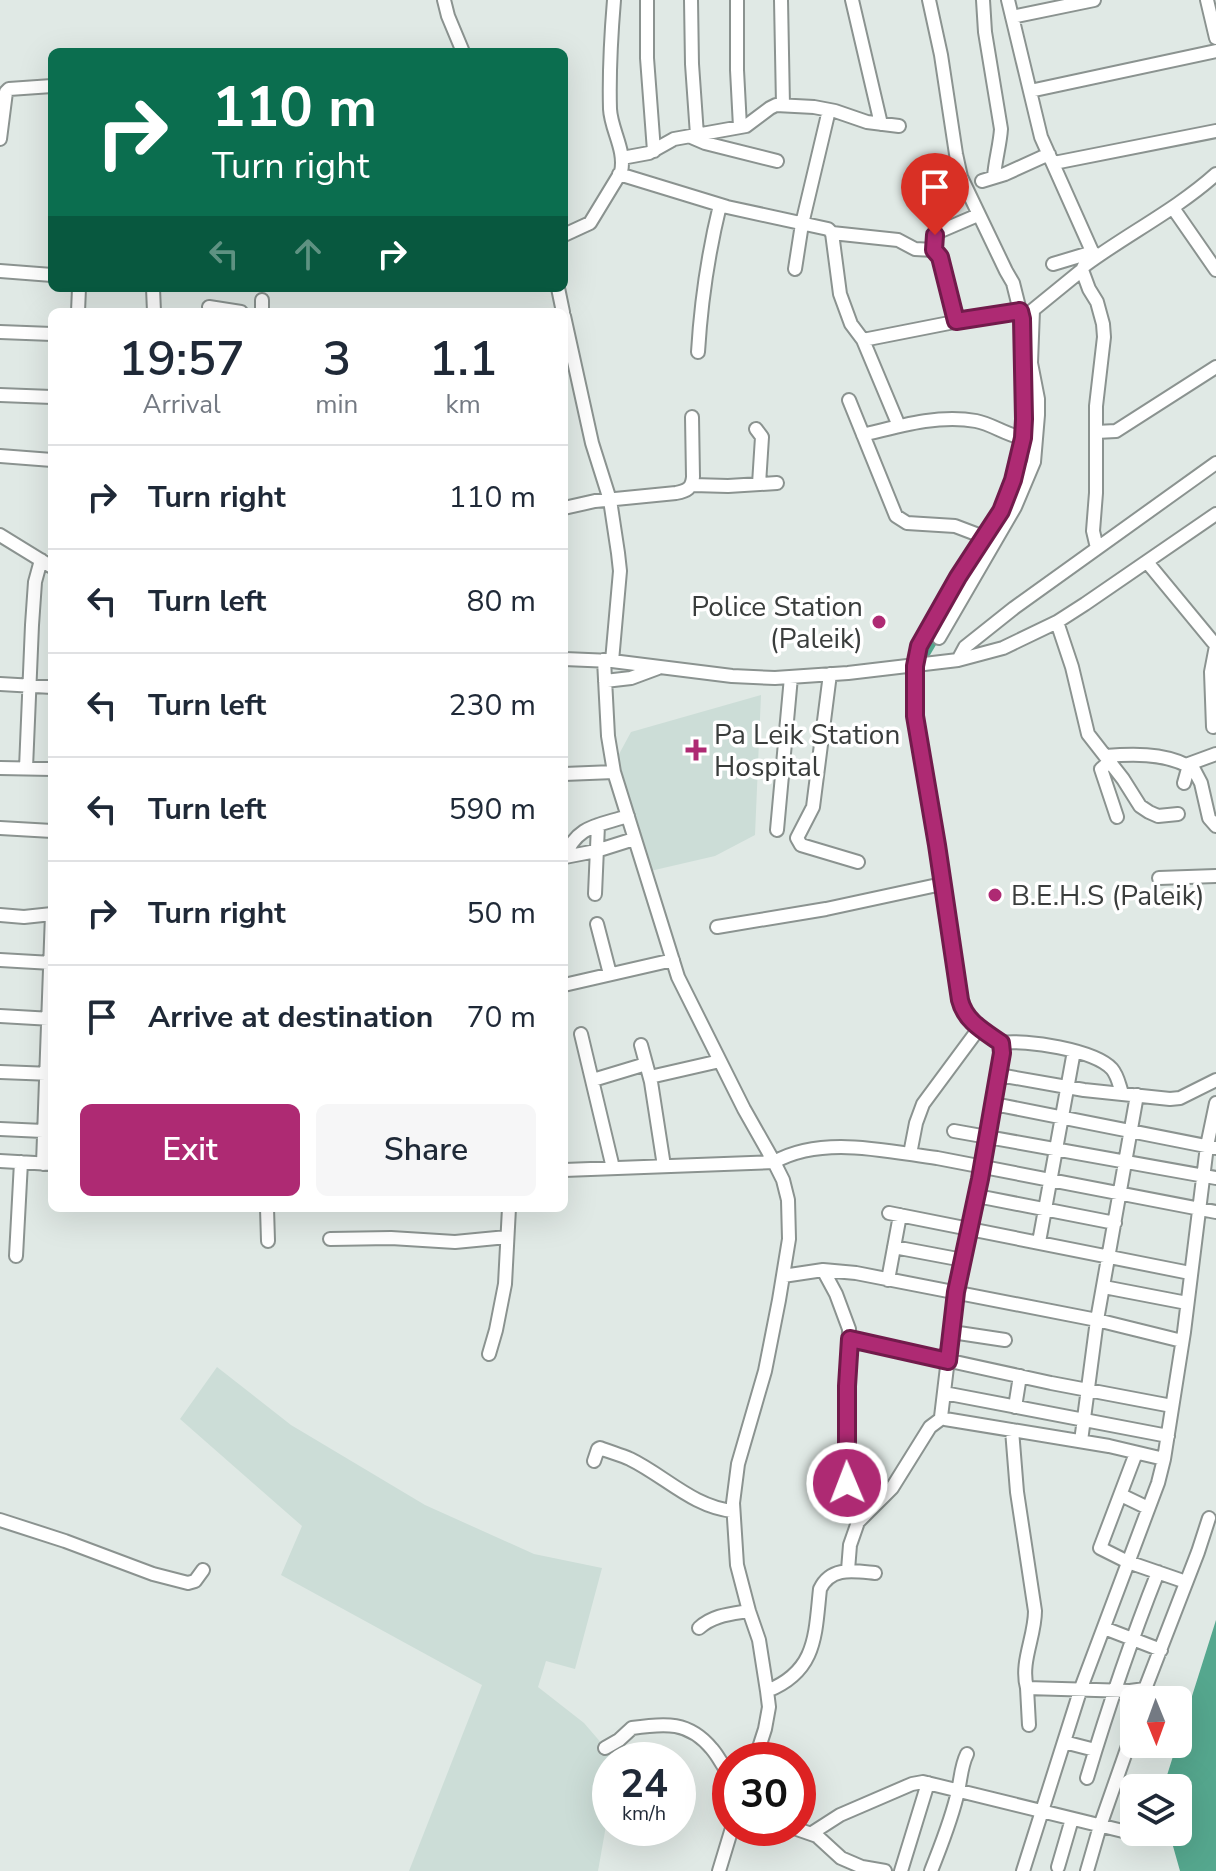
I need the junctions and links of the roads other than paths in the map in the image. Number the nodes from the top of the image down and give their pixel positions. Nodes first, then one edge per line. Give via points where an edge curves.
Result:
1 (444, 0) edge
2 (614, 0) edge
3 (647, 0) edge
4 (691, 0) edge
5 (737, 0) edge
6 (781, 0) edge
7 (852, 0) edge
8 (929, 0) edge
9 (983, 0) edge
10 (1008, 0) edge
11 (1094, 0) edge
12 (1207, 0) edge
13 (1012, 17) junction
14 (1216, 38) edge
15 (461, 48) edge
16 (1216, 51) edge
17 (48, 86) edge
18 (1030, 91) junction
19 (783, 105) junction
20 (829, 110) junction
21 (881, 124) junction
22 (899, 126) dead end
23 (740, 127) junction
24 (1216, 131) edge
25 (693, 135) junction
26 (0, 139) edge
27 (654, 151) junction
28 (622, 158) junction
29 (1051, 159) junction
30 (777, 161) dead end
31 (619, 174) junction
32 (1216, 174) edge
33 (720, 205) junction
34 (1173, 208) junction
35 (978, 215) junction
36 (802, 224) junction
37 (568, 233) edge
38 (832, 233) junction
39 (934, 250) junction
40 (1094, 255) junction
41 (1053, 264) dead end
42 (1214, 264) edge
43 (795, 269) dead end
44 (1082, 270) junction
45 (0, 271) edge
46 (48, 275) edge
47 (209, 307) dead end
48 (215, 308) edge
49 (1026, 313) junction
50 (956, 321) junction
51 (0, 332) edge
52 (568, 332) edge
53 (48, 334) edge
54 (863, 340) junction
55 (698, 352) dead end
56 (1216, 367) edge
57 (0, 395) edge
58 (48, 397) edge
59 (849, 400) dead end
60 (1030, 412) junction
61 (692, 417) dead end
62 (899, 426) junction
63 (756, 429) dead end
64 (1096, 432) junction
65 (863, 435) junction
66 (1023, 438) junction
67 (0, 456) edge
68 (48, 460) edge
69 (1216, 463) edge
70 (777, 483) dead end
71 (759, 484) junction
72 (693, 485) junction
73 (610, 500) junction
74 (568, 507) edge
75 (1216, 514) edge
76 (0, 535) edge
77 (984, 537) junction
78 (1097, 548) junction
79 (1147, 562) junction
80 (46, 564) edge
81 (1057, 622) junction
82 (939, 638) dead end
83 (1216, 645) edge
84 (568, 659) edge
85 (958, 660) junction
86 (608, 661) junction
87 (915, 666) junction
88 (661, 667) junction
89 (830, 674) junction
90 (791, 677) junction
91 (605, 681) junction
92 (0, 684) edge
93 (30, 686) junction
94 (48, 687) edge
95 (1213, 727) dead end
96 (1216, 754) edge
97 (1105, 762) junction
98 (1190, 765) junction
99 (0, 768) edge
100 (26, 768) junction
101 (48, 769) edge
102 (614, 772) junction
103 (568, 774) edge
104 (1216, 779) edge
105 (1184, 783) dead end
106 (1201, 783) junction
107 (1178, 814) dead end
108 (628, 816) junction
109 (1117, 817) dead end
110 (598, 825) junction
111 (1216, 825) edge
112 (0, 828) edge
113 (777, 830) dead end
114 (48, 831) edge
115 (634, 839) junction
116 (568, 850) edge
117 (596, 851) junction
118 (568, 857) edge
119 (858, 862) dead end
120 (1216, 876) edge
121 (1159, 878) dead end
122 (942, 884) junction
123 (595, 894) dead end
124 (48, 914) edge
125 (0, 915) edge
126 (597, 924) dead end
127 (717, 927) dead end
128 (0, 960) edge
129 (673, 960) junction
130 (48, 963) edge
131 (610, 974) junction
132 (568, 984) edge
133 (0, 1016) edge
134 (48, 1018) edge
135 (980, 1027) junction
136 (581, 1034) dead end
137 (1001, 1043) junction
138 (641, 1045) dead end
139 (1074, 1051) junction
140 (720, 1061) junction
141 (646, 1064) junction
142 (0, 1072) edge
143 (48, 1073) edge
144 (999, 1075) junction
145 (650, 1077) junction
146 (593, 1080) junction
147 (1216, 1080) edge
148 (48, 1083) edge
149 (1068, 1088) junction
150 (1122, 1093) junction
151 (1137, 1095) junction
152 (1216, 1103) edge
153 (994, 1104) junction
154 (1062, 1117) junction
155 (0, 1129) edge
156 (43, 1131) junction
157 (954, 1131) dead end
158 (1131, 1131) junction
159 (988, 1136) junction
160 (1211, 1147) edge
161 (1056, 1148) junction
162 (910, 1154) junction
163 (0, 1161) edge
164 (1126, 1161) junction
165 (21, 1162) junction
166 (774, 1162) junction
167 (47, 1164) edge
168 (664, 1166) junction
169 (613, 1168) junction
170 (982, 1168) junction
171 (568, 1170) edge
172 (1209, 1177) edge
173 (1051, 1180) junction
174 (1120, 1194) junction
175 (977, 1196) junction
176 (1198, 1208) junction
177 (1045, 1210) junction
178 (267, 1212) edge
179 (509, 1212) edge
180 (1216, 1212) edge
181 (1115, 1223) junction
182 (970, 1228) junction
183 (507, 1237) junction
184 (330, 1239) dead end
185 (268, 1241) dead end
186 (1039, 1242) junction
187 (894, 1247) junction
188 (16, 1256) dead end
189 (1109, 1256) junction
190 (963, 1260) junction
191 (823, 1270) junction
192 (1190, 1273) junction
193 (783, 1276) junction
194 (888, 1280) junction
195 (1104, 1287) junction
196 (956, 1292) junction
197 (1187, 1303) junction
198 (1097, 1320) junction
199 (952, 1332) junction
200 (850, 1339) junction
201 (1005, 1340) dead end
202 (1182, 1341) junction
203 (489, 1354) dead end
204 (948, 1361) junction
205 (1020, 1376) junction
206 (1087, 1389) junction
207 (944, 1393) junction
208 (1172, 1406) junction
209 (1015, 1407) junction
210 (942, 1418) junction
211 (1083, 1419) junction
212 (1012, 1430) junction
213 (1168, 1436) junction
214 (1081, 1441) junction
215 (1136, 1453) junction
216 (1164, 1459) junction
217 (594, 1461) dead end
218 (847, 1483) dead end
219 (1121, 1495) junction
220 (1148, 1508) junction
221 (733, 1511) junction
222 (1209, 1518) dead end
223 (0, 1520) edge
224 (1128, 1562) junction
225 (203, 1570) dead end
226 (848, 1570) junction
227 (1158, 1572) junction
228 (875, 1573) dead end
229 (1186, 1582) junction
230 (749, 1611) junction
231 (699, 1628) dead end
232 (1104, 1628) junction
233 (1131, 1638) junction
234 (1161, 1650) junction
235 (1027, 1688) junction
236 (1081, 1688) junction
237 (1113, 1690) junction
238 (767, 1691) junction
239 (1029, 1725) dead end
240 (616, 1742) edge
241 (761, 1742) edge
242 (1064, 1742) junction
243 (712, 1749) edge
244 (1095, 1750) junction
245 (967, 1754) dead end
246 (1124, 1758) edge
247 (1087, 1778) dead end
248 (928, 1783) junction
249 (958, 1790) junction
250 (1042, 1812) junction
251 (1072, 1819) junction
252 (1100, 1826) junction
253 (816, 1830) edge
254 (1120, 1831) edge
255 (816, 1836) edge
256 (727, 1846) edge
257 (841, 1858) junction
258 (1058, 1867) dead end
259 (866, 1870) edge
260 (719, 1871) edge
261 (834, 1871) edge
262 (885, 1871) edge
263 (901, 1871) edge
264 (931, 1871) edge
265 (1023, 1871) edge
266 (1087, 1871) edge

1 - 15 street
2 - 28 street via 610,112
3 - 27 street
4 - 25 street
5 - 23 street
6 - 19 street
7 - 21 street
8 - 35 street via 961,177
9 - 29 street via 1001,129 988,179
10 - 13 street
11 - 13 street
12 - 14 street
13 - 18 street
16 - 18 street
17 - 26 street via 6,92
18 - 29 street
19 - 20 street
19 - 23 street
20 - 21 street
20 - 36 street
21 - 22 street
23 - 25 street
24 - 29 street
25 - 27 street
25 - 30 street via 705,143
27 - 28 street
28 - 31 street
29 - 40 street
31 - 33 street
31 - 37 street via 590,223
32 - 34 street
33 - 36 street
33 - 55 street via 706,267
34 - 40 street
34 - 42 street
35 - 39 street via 936,233
35 - 49 street
36 - 38 street
36 - 43 street
38 - 39 street
38 - 54 street via 838,288
39 - 50 street
40 - 41 street
40 - 44 street
44 - 49 street
44 - 64 street via 1103,324
45 - 46 street
47 - 48 street
49 - 50 street
49 - 60 street
50 - 54 street
51 - 53 street
52 - 73 street
54 - 62 street
56 - 64 street via 1116,431
57 - 58 street
59 - 65 street
60 - 66 street
60 - 82 street via 1034,462 1027,481
61 - 72 street
62 - 65 street
62 - 66 street via 977,421
63 - 71 street via 762,437
64 - 78 street
65 - 77 street via 896,516 915,525 955,526
66 - 77 street via 1001,511
67 - 68 street
69 - 78 street
70 - 71 street
71 - 72 street
72 - 73 street via 683,492
73 - 74 street
73 - 86 street via 620,571
75 - 79 street
76 - 80 street
77 - 87 street via 919,646
78 - 85 street via 965,647
79 - 81 street
79 - 83 street
80 - 93 street via 35,582
81 - 85 street via 1003,648
81 - 97 street via 1086,730
83 - 95 street via 1211,672
84 - 86 street
85 - 87 street
86 - 88 street
86 - 91 street
87 - 89 street
87 - 122 street via 915,716
88 - 90 street
88 - 91 street
89 - 90 street
89 - 119 street via 813,807 797,838 801,845
90 - 113 street
91 - 102 street
92 - 93 street
93 - 94 street
93 - 100 street
96 - 98 street
97 - 98 street via 1132,755
97 - 107 street via 1140,806 1158,816
97 - 109 street
98 - 105 street
98 - 106 street
99 - 100 street
100 - 101 street
102 - 103 street
102 - 108 street
104 - 106 street
106 - 111 street via 1207,813
108 - 110 street
108 - 115 street
110 - 116 street via 574,838
110 - 117 street
112 - 114 street
115 - 117 street
115 - 129 street
117 - 118 street
117 - 123 street
120 - 121 street
122 - 127 street
122 - 135 street via 962,1010
124 - 125 street
126 - 131 street
128 - 130 street
129 - 131 street
129 - 140 street
131 - 132 street
133 - 134 street
135 - 137 street
135 - 162 street via 923,1104
136 - 146 street
137 - 139 street
137 - 144 street
138 - 141 street
139 - 149 street
139 - 150 street via 1111,1068
140 - 145 street
140 - 166 street
141 - 145 street
141 - 146 street
142 - 143 street
144 - 149 street
144 - 153 street
145 - 168 street
146 - 169 street
147 - 151 street via 1180,1098
148 - 156 street
149 - 150 street
149 - 154 street
150 - 151 street
151 - 158 street
152 - 160 street
153 - 154 street
153 - 159 street
154 - 158 street
154 - 161 street
155 - 156 street
156 - 167 street
157 - 159 street
158 - 160 street
158 - 164 street
159 - 161 street
159 - 170 street
160 - 172 street
161 - 164 street
161 - 173 street
162 - 166 street via 835,1147 789,1154
162 - 170 street
163 - 165 street
164 - 172 street
164 - 174 street
165 - 167 street
165 - 188 street
166 - 168 street
166 - 193 street via 790,1217
168 - 169 street
169 - 171 street
170 - 173 street
170 - 175 street
172 - 176 street
173 - 174 street
173 - 177 street
174 - 176 street
174 - 181 street
175 - 177 street
175 - 182 street
176 - 180 street
176 - 192 street
177 - 181 street
177 - 186 street
178 - 185 street
179 - 183 street
181 - 189 street
182 - 186 street
182 - 187 street via 894,1214
182 - 190 street
183 - 184 street via 455,1242
183 - 203 street via 505,1284
186 - 189 street
187 - 190 street
187 - 194 street
189 - 192 street
189 - 195 street
190 - 196 street
191 - 193 street
191 - 194 street
191 - 200 street via 846,1316
192 - 197 street
193 - 221 street via 765,1371 738,1464
194 - 196 street
195 - 197 street
195 - 198 street
196 - 198 street
196 - 199 street
197 - 202 street
198 - 202 street
198 - 206 street
199 - 201 street
199 - 204 street
200 - 204 street
200 - 218 street
202 - 208 street
204 - 205 street
204 - 207 street
205 - 206 street
205 - 209 street
206 - 208 street
206 - 211 street
207 - 209 street
207 - 210 street
208 - 213 street
209 - 211 street
210 - 212 street
210 - 226 street via 930,1427 892,1488 858,1522
211 - 213 street
211 - 214 street
212 - 214 street
212 - 235 street via 1035,1611 1024,1673
213 - 216 street
214 - 215 street
215 - 216 street
215 - 219 street
216 - 220 street
217 - 221 street via 600,1448 631,1459 696,1500
219 - 220 street
219 - 224 street via 1100,1548
220 - 224 street
221 - 230 street via 737,1565
222 - 229 street
223 - 225 street via 188,1583
224 - 227 street
224 - 232 street
226 - 228 street
226 - 238 street via 821,1585 806,1663 781,1686
227 - 229 street
227 - 233 street
229 - 234 street
230 - 231 street via 716,1617
230 - 238 street
232 - 233 street
232 - 236 street
233 - 234 street
233 - 237 street
234 - 237 street via 1144,1690
235 - 236 street
235 - 239 street
236 - 237 street
236 - 242 street
237 - 244 street
238 - 241 street
240 - 243 street via 630,1728 679,1726
242 - 244 street
242 - 250 street
244 - 247 street
245 - 249 street
246 - 252 street
248 - 249 street
248 - 253 street via 912,1784
248 - 263 street
249 - 250 street
249 - 264 street
250 - 251 street
250 - 265 street
251 - 252 street
251 - 258 street
252 - 254 street
252 - 266 street
255 - 257 street
256 - 260 street
257 - 259 street
257 - 261 street
259 - 262 street

